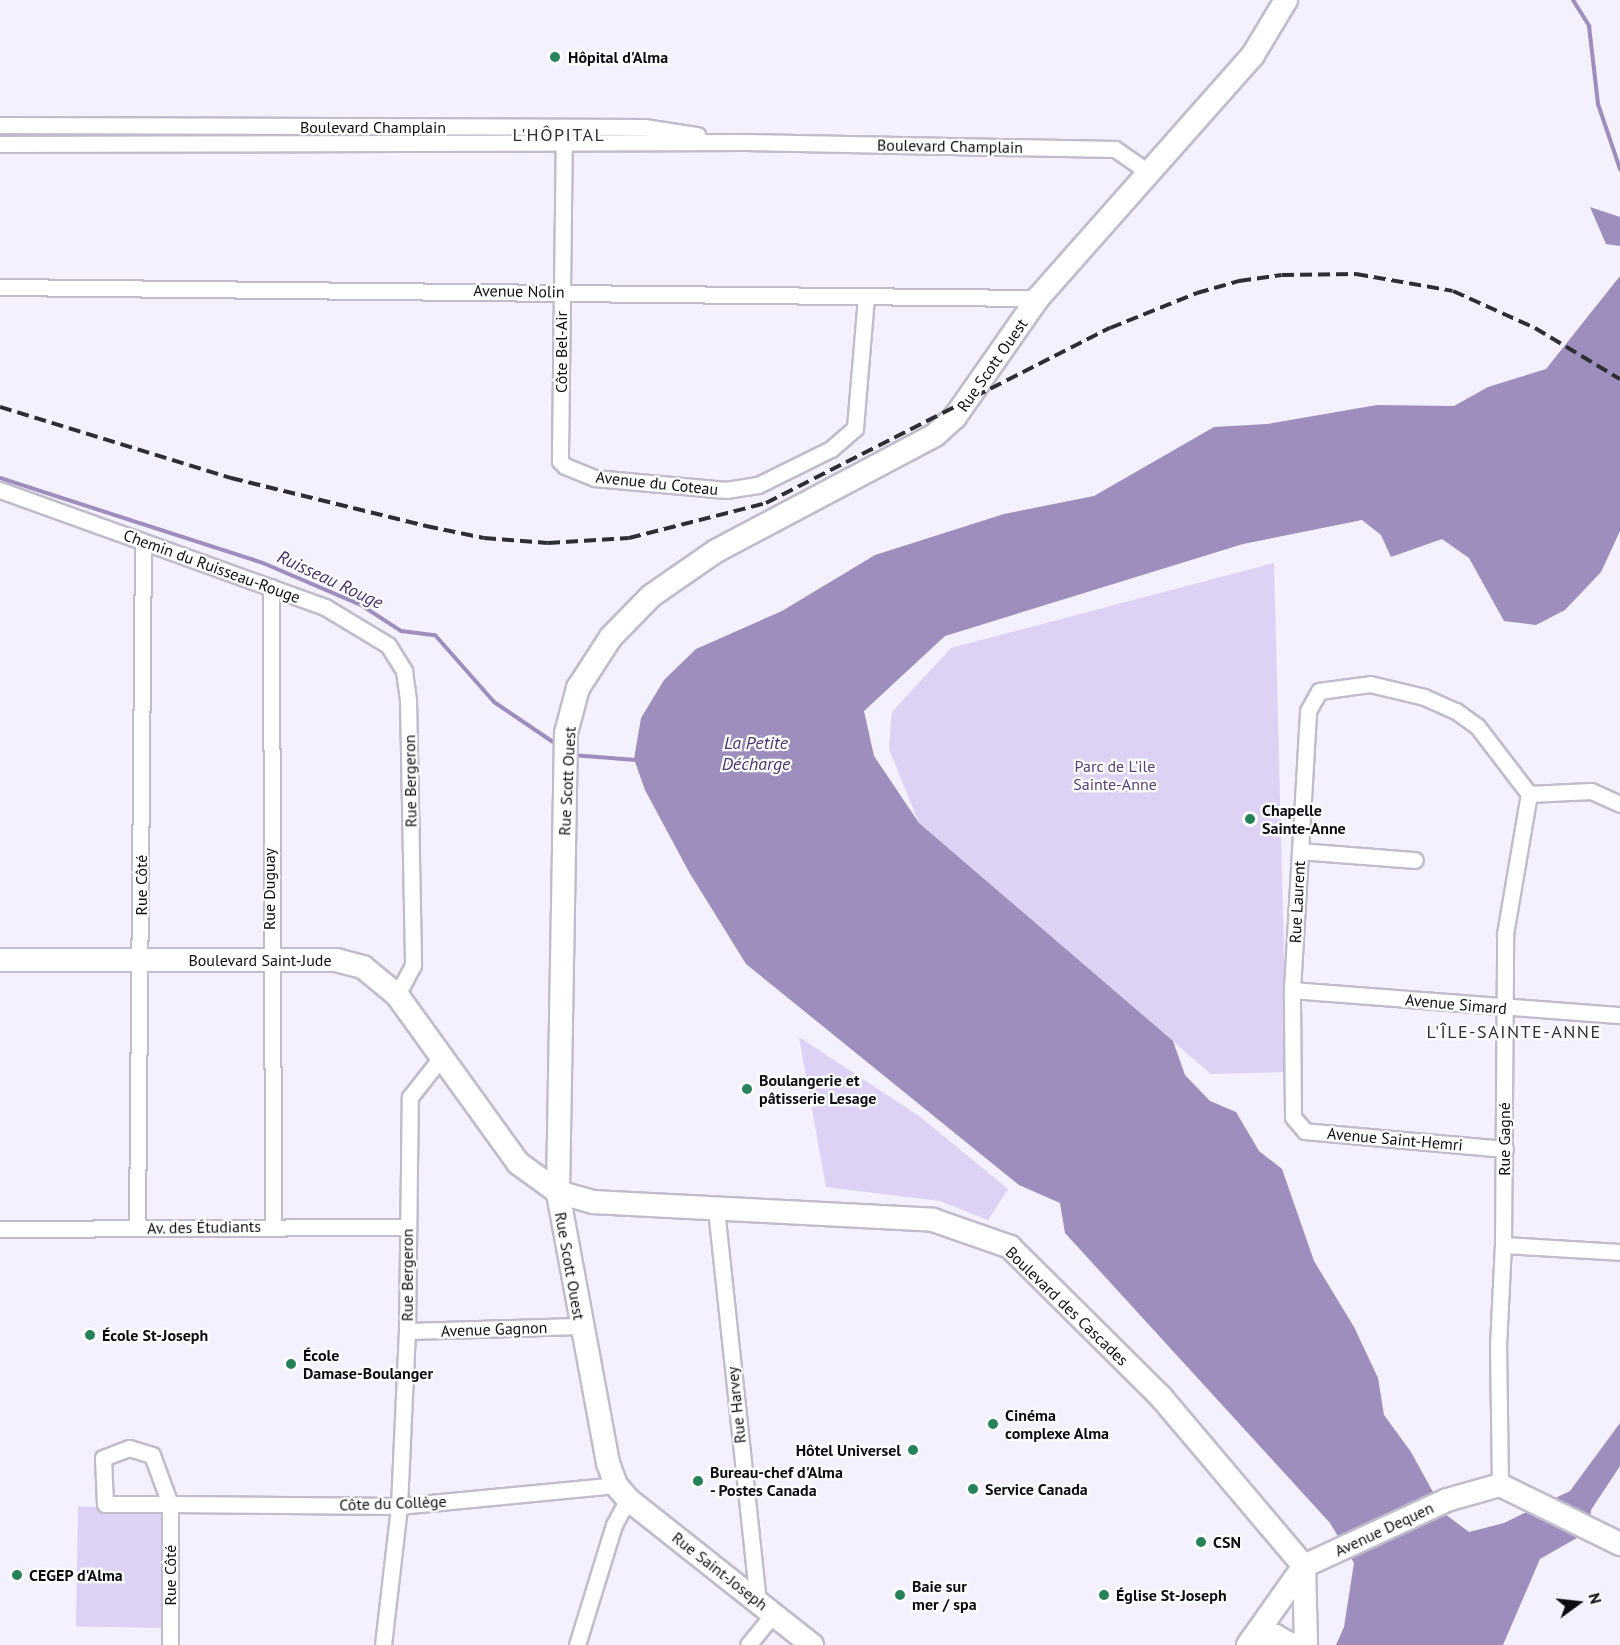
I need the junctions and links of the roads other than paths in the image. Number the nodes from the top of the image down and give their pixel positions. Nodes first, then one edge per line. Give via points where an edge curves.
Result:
1 (1286, 0) edge
2 (0, 125) edge
3 (564, 127) junction
4 (745, 142) junction
5 (563, 143) junction
6 (0, 144) edge
7 (1148, 172) junction
8 (0, 287) edge
9 (561, 291) junction
10 (866, 297) junction
11 (1038, 298) junction
12 (565, 466) joint
13 (0, 490) edge
14 (143, 542) junction
15 (270, 587) junction
16 (404, 671) joint
17 (1529, 794) junction
18 (1620, 804) edge
19 (1300, 851) junction
20 (1415, 860) dead end
21 (0, 960) edge
22 (141, 960) junction
23 (269, 960) junction
24 (1292, 990) junction
25 (397, 995) junction
26 (1503, 1008) junction
27 (1620, 1015) edge
28 (440, 1059) junction
29 (1293, 1117) joint
30 (1504, 1149) junction
31 (558, 1192) junction
32 (716, 1209) junction
33 (273, 1226) junction
34 (407, 1227) junction
35 (137, 1228) junction
36 (0, 1229) edge
37 (1503, 1245) junction
38 (1620, 1252) edge
39 (580, 1326) junction
40 (407, 1331) junction
41 (1509, 1489) junction
42 (622, 1492) junction
43 (170, 1504) junction
44 (399, 1506) junction
45 (1620, 1544) edge
46 (1313, 1562) junction
47 (766, 1607) junction
48 (1250, 1643) edge
49 (170, 1645) edge
50 (383, 1645) edge
51 (577, 1645) edge
52 (748, 1645) edge
53 (812, 1645) edge
54 (1292, 1645) edge
55 (1306, 1645) edge

1 - 7 street, Rue Scott Ouest via 1253,55
2 - 3 street, Boulevard Champlain
3 - 4 street, Boulevard Champlain via 644,127
3 - 5 street, Côte Bel-Air
4 - 5 street, Boulevard Champlain
4 - 7 street, Boulevard Champlain via 1115,149
5 - 6 street, Boulevard Champlain
5 - 9 street, Côte Bel-Air
7 - 11 street, Rue Scott Ouest
8 - 9 street, Avenue Nolin
9 - 10 street, Avenue Nolin
9 - 12 street, Côte Bel-Air via 560,461
10 - 11 street, Avenue Nolin
10 - 12 street, Avenue du Coteau via 855,428 831,449 758,485 726,490 594,478
11 - 31 street, Rue Scott Ouest via 968,401 935,435 716,551 651,596 611,637 578,688 566,733
13 - 14 street, Chemin du Ruisseau-Rouge
14 - 15 street, Chemin du Ruisseau-Rouge
14 - 22 street, Rue Côté
15 - 16 street, Chemin du Ruisseau-Rouge via 325,607 369,630 388,645
15 - 23 street, Rue Duguay
16 - 25 street, Rue Bergeron via 408,700 413,965
17 - 18 street via 1591,791
17 - 19 street, Rue Laurent via 1484,734 1456,711 1424,697 1370,684 1319,691 1308,711
17 - 26 street, Rue Gagné via 1505,934
19 - 20 street
19 - 24 street, Rue Laurent
21 - 22 street, Boulevard Saint-Jude
22 - 23 street, Boulevard Saint-Jude
22 - 35 street, Rue Côté
23 - 25 street, Boulevard Saint-Jude via 336,960 363,967
23 - 33 street, Rue Duguay
24 - 26 street, Avenue Simard
24 - 29 street, Rue Laurent
25 - 28 street, Boulevard Saint-Jude
26 - 27 street, Avenue Simard
26 - 30 street, Rue Gagné
28 - 31 street, Boulevard Saint-Jude via 518,1163
28 - 34 street, Rue Bergeron via 410,1097
29 - 30 street, Avenue Saint-Hemri via 1305,1131
30 - 37 street, Rue Gagné
31 - 32 street, Boulevard des Cascades via 594,1202
31 - 39 street, Rue Scott Ouest
32 - 46 street, Boulevard des Cascades via 933,1220 1010,1247 1161,1397
32 - 47 street, Rue Harvey
33 - 34 street, Av. des Étudiants
33 - 35 street, Av. des Étudiants
34 - 40 street, Rue Bergeron
35 - 36 street, Av. des Étudiants
37 - 38 street
37 - 41 street, Rue Gagné via 1498,1346
39 - 40 street, Avenue Gagnon
39 - 42 street, Rue Scott Ouest
40 - 44 street, Rue Bergeron
41 - 45 street
41 - 46 street, Avenue Dequen via 1447,1500
42 - 44 street, Côte du Collège
42 - 47 street, Rue Saint-Joseph
42 - 51 street
43 - 43 street, Côte du Collège via 152,1455 129,1448 104,1458 105,1504
43 - 44 street, Côte du Collège
43 - 49 street, Rue Côté
44 - 50 street, Rue Bergeron
46 - 48 street
46 - 55 street
47 - 52 street
47 - 53 street, Rue Saint-Joseph
48 - 54 street via 1275,1636

